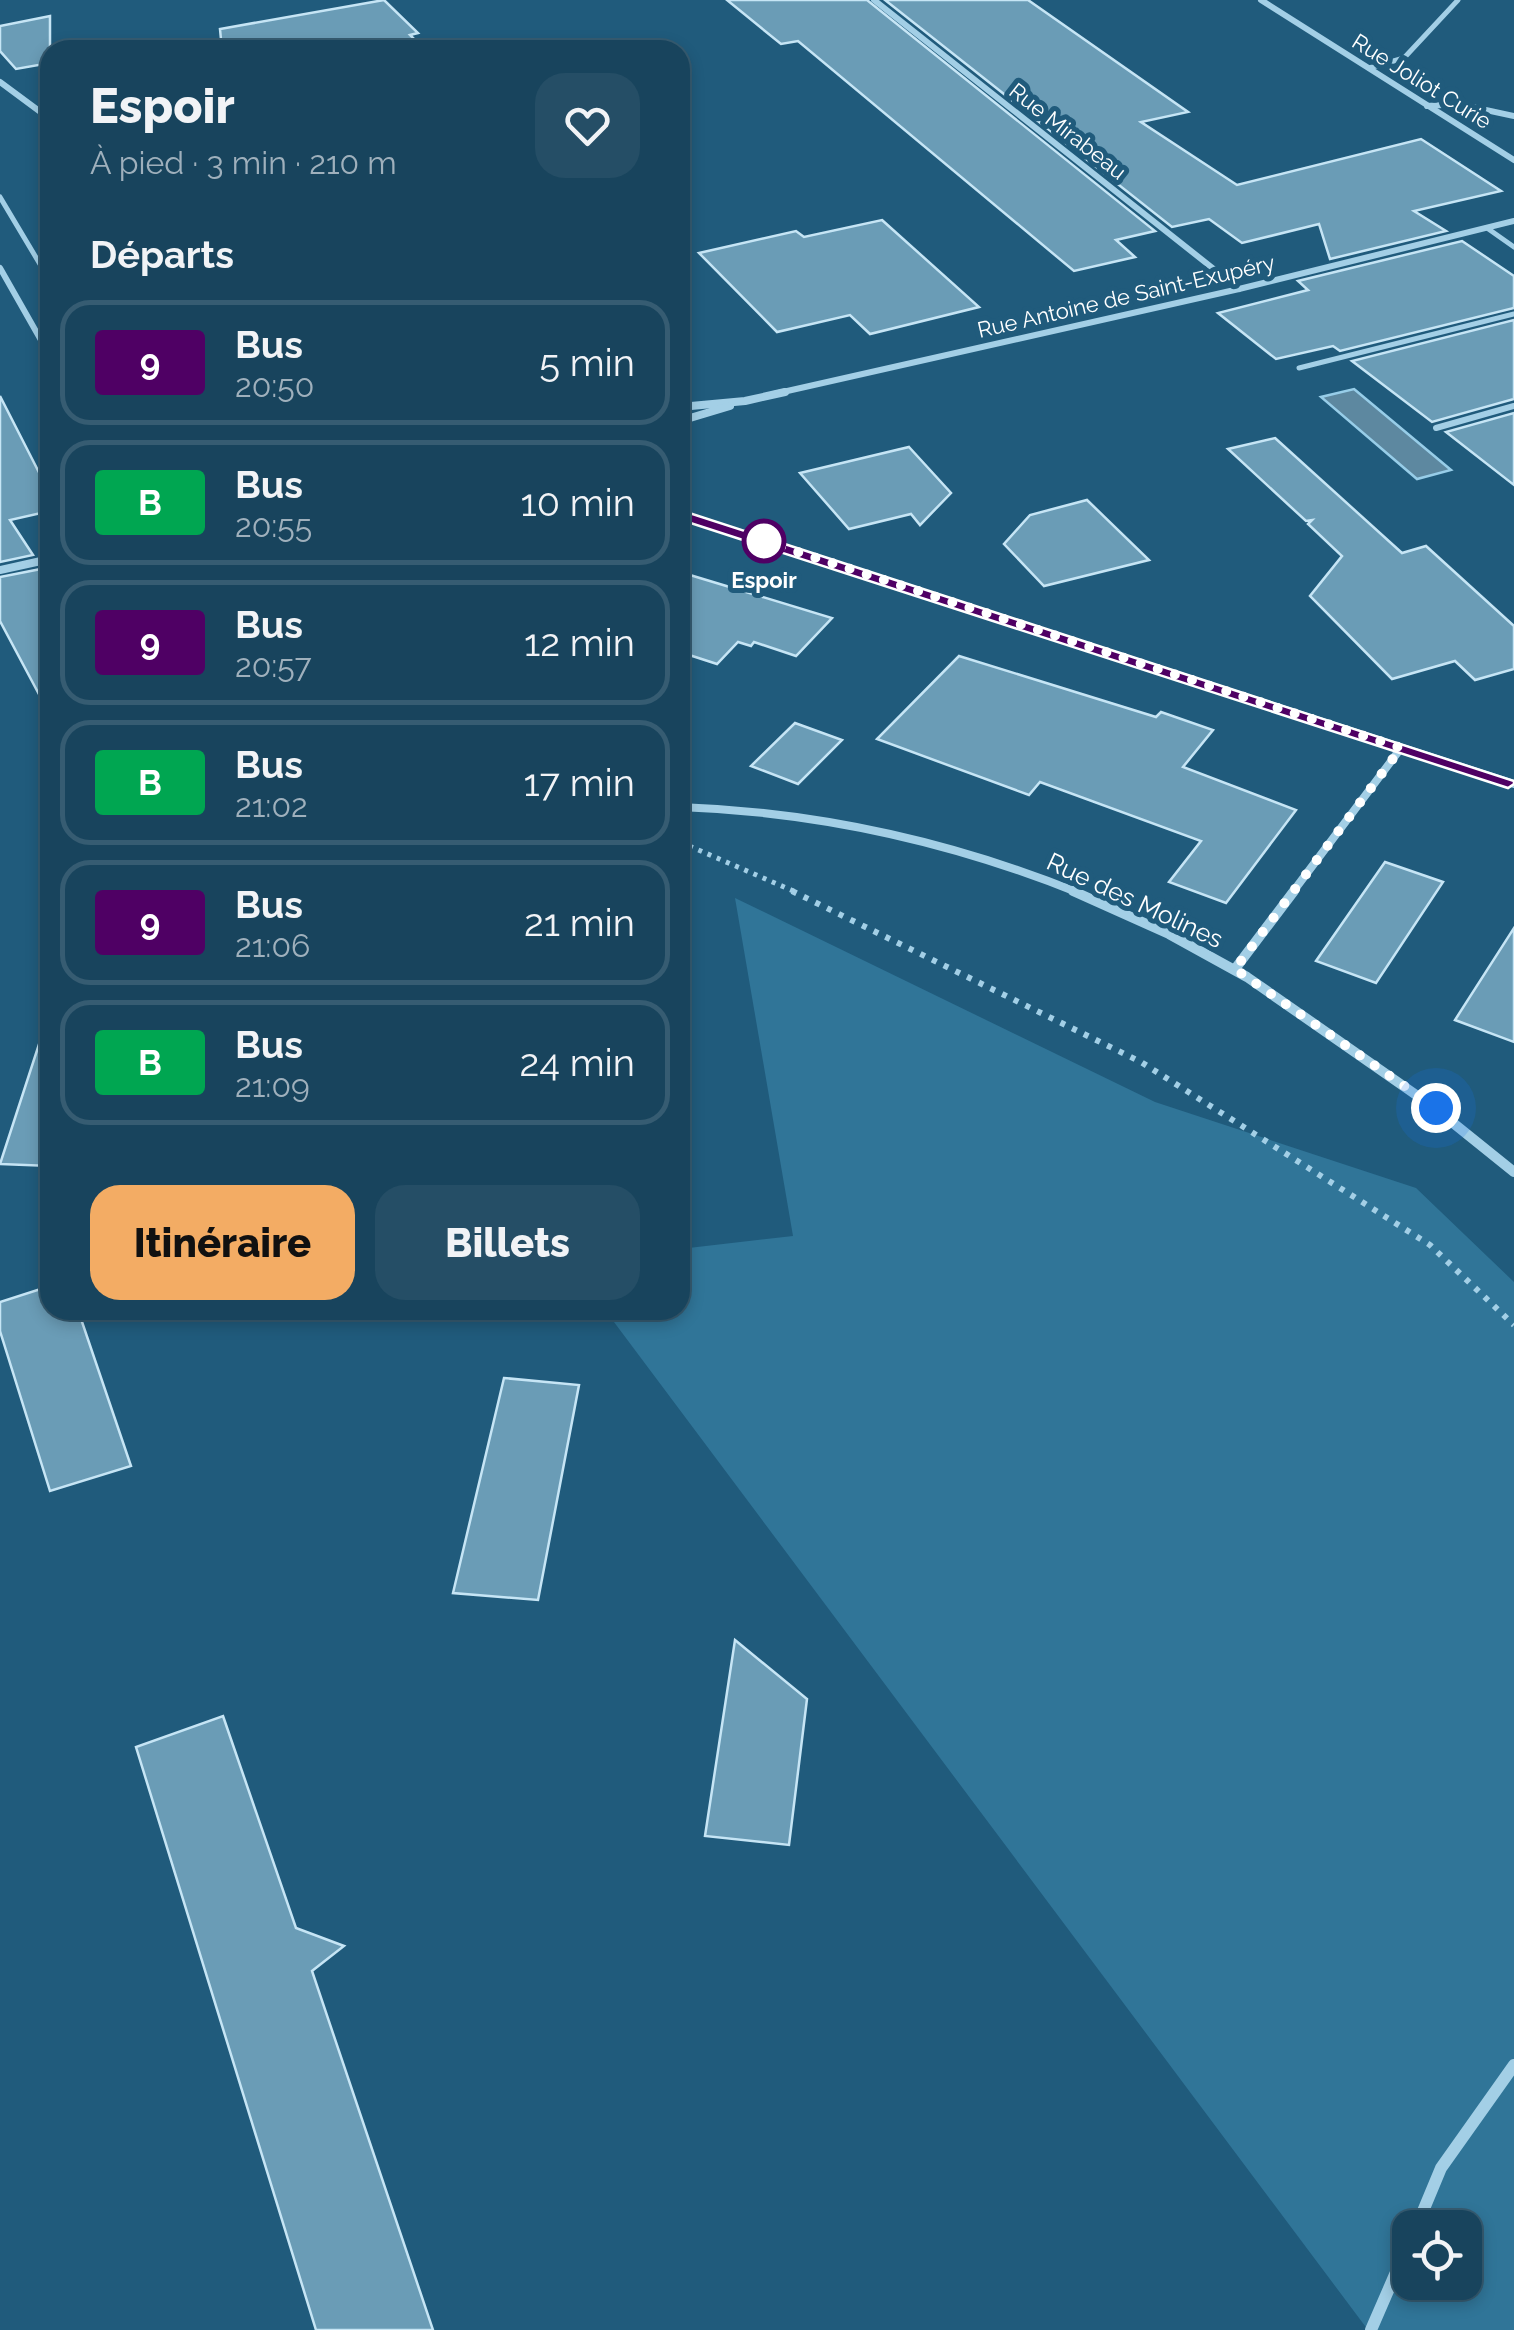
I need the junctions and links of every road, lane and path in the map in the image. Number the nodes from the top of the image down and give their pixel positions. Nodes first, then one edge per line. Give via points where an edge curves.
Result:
1 (874, 0) edge
2 (1261, 0) edge
3 (1458, 0) edge
4 (1369, 68) junction
5 (0, 82) edge
6 (1427, 106) junction
7 (40, 112) edge
8 (1514, 116) edge
9 (1514, 160) edge
10 (0, 198) edge
11 (1514, 220) edge
12 (1487, 228) junction
13 (1514, 246) edge
14 (40, 264) edge
15 (0, 268) edge
16 (1239, 289) junction
17 (1514, 314) edge
18 (40, 338) edge
19 (1300, 368) dead end
20 (745, 401) junction
21 (690, 406) edge
22 (1514, 406) edge
23 (690, 418) edge
24 (1436, 428) dead end
25 (690, 517) edge
26 (40, 561) edge
27 (0, 570) edge
28 (1401, 748) junction
29 (1514, 784) edge
30 (690, 807) edge
31 (690, 846) edge
32 (1235, 969) junction
33 (1514, 1172) edge
34 (1514, 1325) edge
35 (1514, 2065) edge
36 (1424, 2210) edge
37 (1392, 2283) edge
38 (1372, 2330) edge

1 - 16 street, Rue Mirabeau
2 - 4 street, Rue Joliot Curie
3 - 4 lane via 1404,58
4 - 6 street, Rue Joliot Curie
5 - 7 street
6 - 8 street via 1458,104
6 - 9 street, Rue Joliot Curie
10 - 14 lane
11 - 12 street, Rue Antoine de Saint-Exupéry
12 - 13 lane
12 - 16 street, Rue Antoine de Saint-Exupéry
15 - 18 street
16 - 20 street, Rue Antoine de Saint-Exupéry
17 - 19 lane
20 - 21 street, Rue Antoine de Saint-Exupéry
20 - 23 street, Rue Antoine de Saint-Exupéry
22 - 24 lane
25 - 28 street
26 - 27 street
28 - 29 street
28 - 32 street
30 - 32 street, Rue des Molines via 773,811 880,829 1008,865 1098,900
31 - 34 path via 1141,1062 1430,1245
32 - 33 street, Rue des Molines via 1463,1126
35 - 36 street via 1441,2168
37 - 38 street

